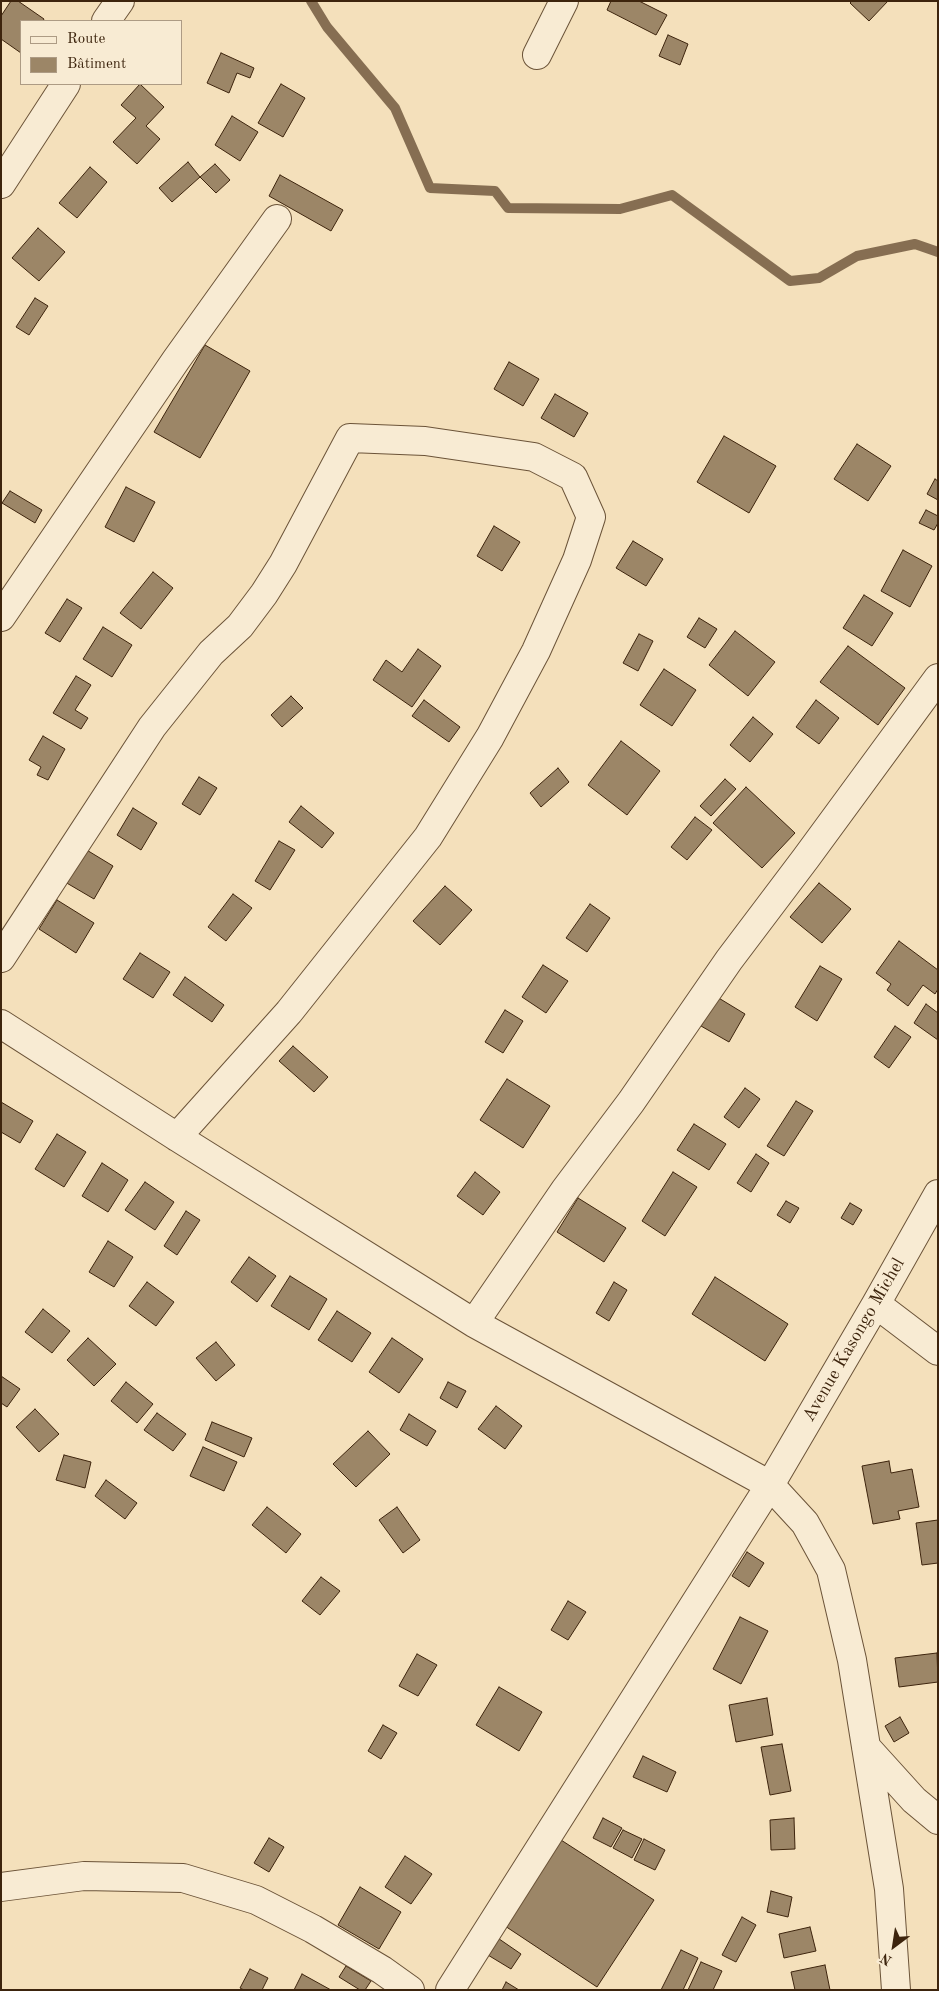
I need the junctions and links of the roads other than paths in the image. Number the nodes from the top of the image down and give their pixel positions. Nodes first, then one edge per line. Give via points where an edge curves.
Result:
1 (120, 1) edge
2 (564, 1) edge
3 (107, 20) edge
4 (537, 55) dead end
5 (65, 85) edge
6 (1, 184) edge
7 (277, 219) dead end
8 (1, 617) edge
9 (938, 678) edge
10 (1, 958) edge
11 (1, 1024) edge
12 (177, 1137) junction
13 (938, 1194) edge
14 (876, 1304) junction
15 (474, 1323) junction
16 (938, 1351) edge
17 (770, 1485) junction
18 (866, 1747) junction
19 (938, 1820) edge
20 (1, 1887) edge
21 (410, 1990) edge
22 (450, 1990) edge
23 (896, 1990) edge

1 - 3 street
2 - 4 street
5 - 6 street
7 - 8 street
9 - 15 street via 729,960
10 - 12 street via 152,727 264,594 350,438 425,441 534,457 572,477 591,517 577,560 536,651 490,737 428,837 289,1012
11 - 12 street
12 - 15 street
13 - 14 street, Avenue Kasongo Michel
14 - 16 street
14 - 17 street, Avenue Kasongo Michel
15 - 17 street
17 - 18 street via 806,1523 831,1570 852,1660
17 - 22 street, Avenue Kasongo Michel
18 - 19 street via 914,1800
18 - 23 street via 889,1890
20 - 21 street via 84,1876 184,1878 256,1900 359,1956

